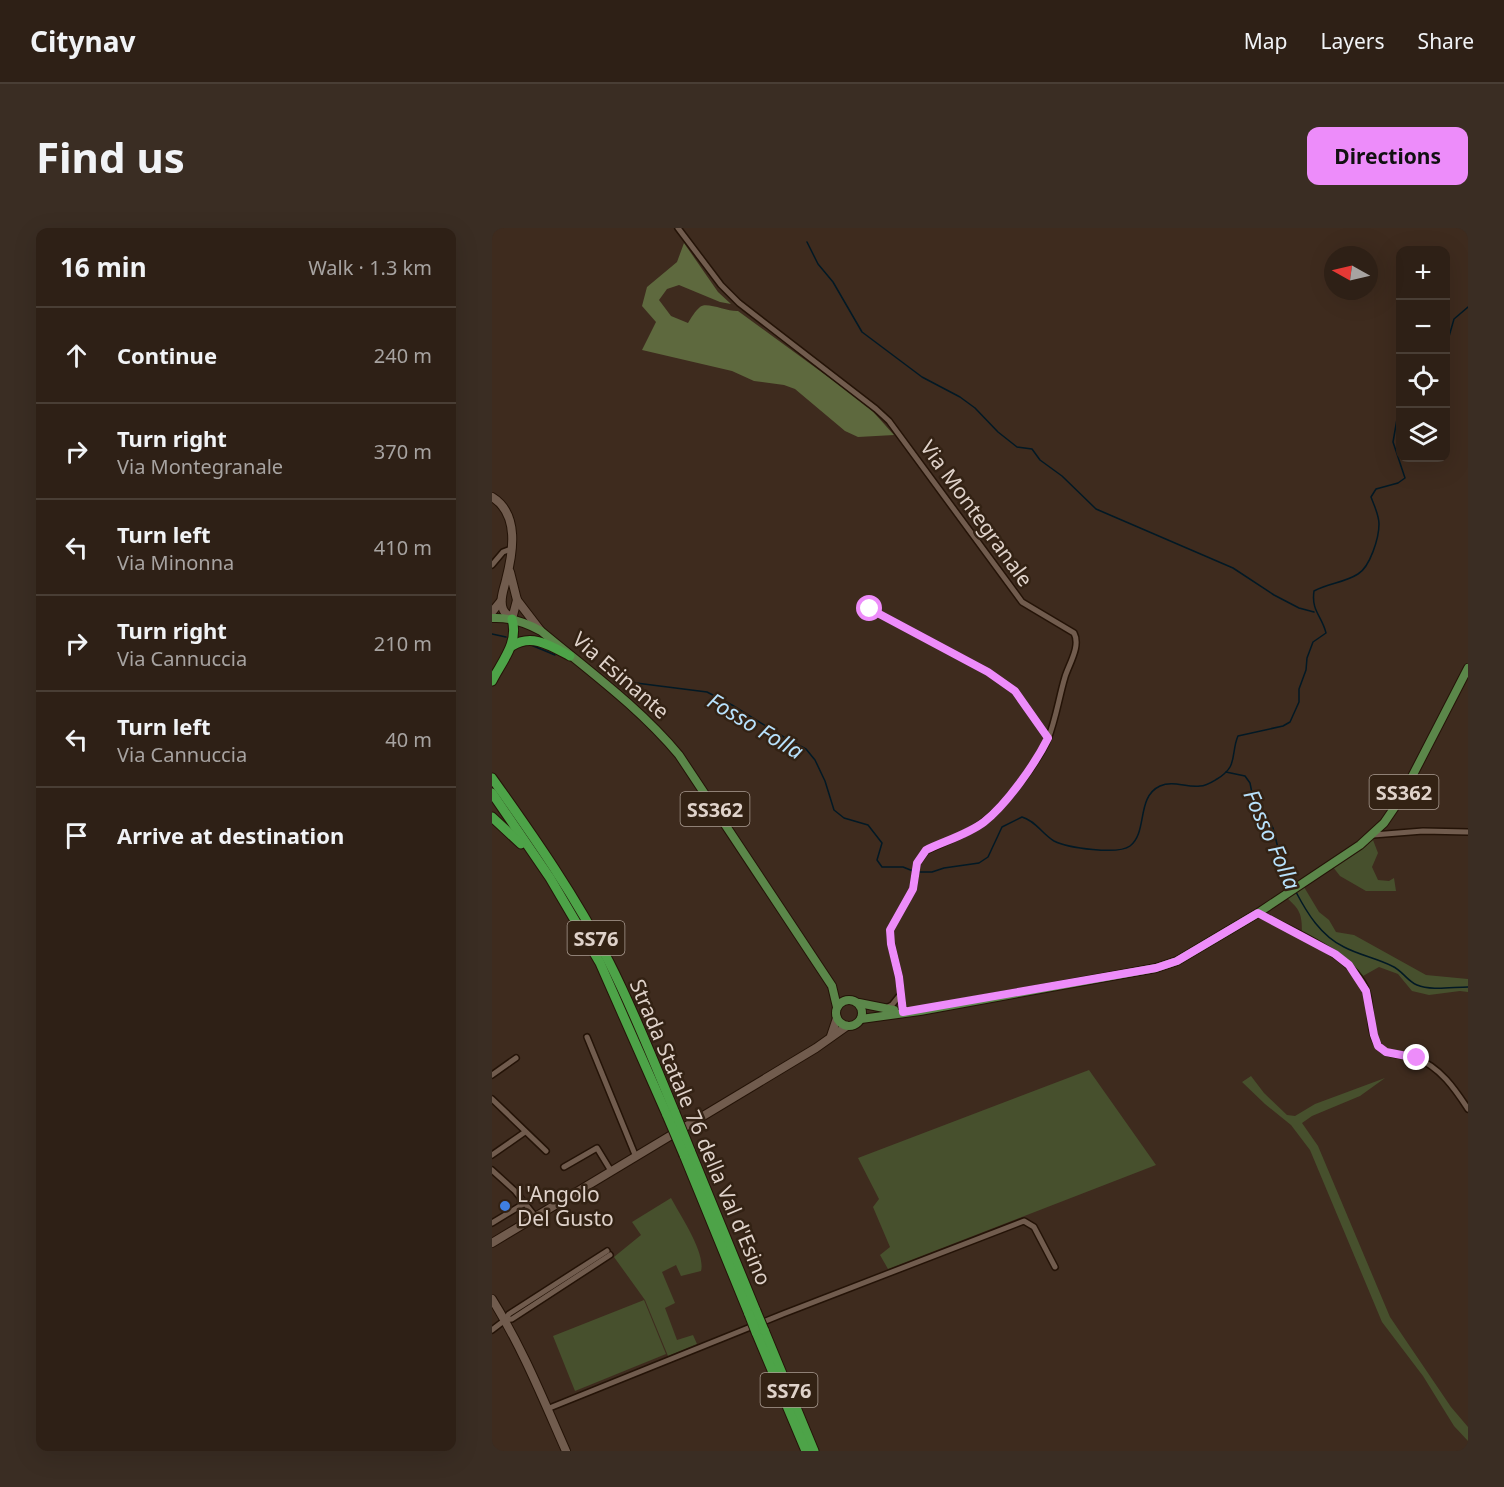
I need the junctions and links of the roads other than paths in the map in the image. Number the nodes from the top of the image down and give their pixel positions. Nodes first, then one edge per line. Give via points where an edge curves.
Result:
1 (678, 228) edge
2 (492, 497) edge
3 (511, 549) junction
4 (492, 565) edge
5 (509, 567) junction
6 (517, 600) junction
7 (501, 601) junction
8 (870, 609) dead end
9 (492, 612) edge
10 (492, 618) edge
11 (512, 619) junction
12 (541, 631) junction
13 (512, 646) junction
14 (570, 656) junction
15 (1468, 668) edge
16 (492, 681) edge
17 (1048, 738) junction
18 (492, 772) edge
19 (492, 778) edge
20 (496, 790) edge
21 (492, 817) edge
22 (1468, 832) edge
23 (1371, 835) junction
24 (1258, 913) junction
25 (579, 924) junction
26 (832, 986) junction
27 (900, 995) junction
28 (856, 1001) junction
29 (837, 1007) junction
30 (884, 1009) junction
31 (903, 1012) junction
32 (837, 1018) junction
33 (861, 1019) junction
34 (847, 1026) junction
35 (831, 1036) junction
36 (587, 1037) dead end
37 (516, 1058) dead end
38 (492, 1075) edge
39 (492, 1099) edge
40 (1468, 1109) edge
41 (671, 1114) junction
42 (525, 1132) junction
43 (546, 1151) dead end
44 (492, 1155) edge
45 (636, 1157) junction
46 (564, 1167) dead end
47 (492, 1170) edge
48 (611, 1172) junction
49 (525, 1203) junction
50 (535, 1216) junction
51 (492, 1223) edge
52 (492, 1243) edge
53 (608, 1253) dead end
54 (1055, 1267) dead end
55 (492, 1299) edge
56 (505, 1320) junction
57 (492, 1330) edge
58 (760, 1331) junction
59 (548, 1409) junction
60 (566, 1451) edge
61 (806, 1451) edge
62 (814, 1451) edge

1 - 17 street, Via Montegranale via 734,298 889,422 1022,602 1074,633 1076,646
2 - 3 main road via 512,520
3 - 4 street
3 - 5 main road
5 - 6 main road
5 - 7 main road
6 - 11 main road
6 - 12 main road
7 - 9 main road
7 - 11 main road
8 - 17 street via 988,672 1015,691
10 - 11 main road, SS362
11 - 12 main road, Via Esinante / SS362
11 - 13 highway
12 - 14 main road, Via Esinante / SS362
13 - 14 highway via 532,640
13 - 16 highway
14 - 26 main road, Via Esinante / SS362 via 636,708 680,755
15 - 23 main road, SS362 via 1401,798
17 - 27 street, Via Montegranale via 998,810 982,823 926,850 919,858 913,889 890,930
18 - 20 highway
19 - 20 highway, Strada Statale 76 della Val d'Esino / SS76
20 - 25 highway, Strada Statale 76 della Val d'Esino / SS76
20 - 41 highway, Strada Statale 76 della Val d'Esino / SS76 via 559,875 608,961
21 - 25 highway via 536,862
22 - 23 street
23 - 24 main road, SS362
24 - 31 main road, SS362 via 1177,961 1156,968
24 - 40 street via 1349,965 1366,991 1378,1046 1386,1052 1417,1058 1437,1071 1454,1087
25 - 41 highway, Strada Statale 76 della Val d'Esino / SS76
26 - 28 main road, Via Esinante / SS362
26 - 29 main road, Via Esinante / SS362
27 - 30 street
27 - 31 street, Via Montegranale
28 - 29 main road via 845,1000
28 - 30 main road, SS362
28 - 33 main road via 863,1010
29 - 32 main road, SS362
30 - 31 main road, SS362
31 - 33 main road, SS362
32 - 34 main road
32 - 35 main road
33 - 34 main road, SS362 via 856,1025
34 - 35 main road
35 - 45 main road
36 - 45 street
37 - 38 street
39 - 42 street
41 - 58 highway, Strada Statale 76 della Val d'Esino / SS76, bridge
42 - 43 street
42 - 44 street
45 - 48 main road
46 - 48 street via 597,1148
47 - 49 street
48 - 50 main road
49 - 50 street
49 - 51 street
50 - 52 main road
53 - 56 street
54 - 59 street via 1034,1227 1024,1221
55 - 56 main road
56 - 57 street
56 - 59 main road
58 - 61 highway, Strada Statale 76 della Val d'Esino / SS76
58 - 62 highway, Strada Statale 76 della Val d'Esino / SS76
59 - 60 main road

